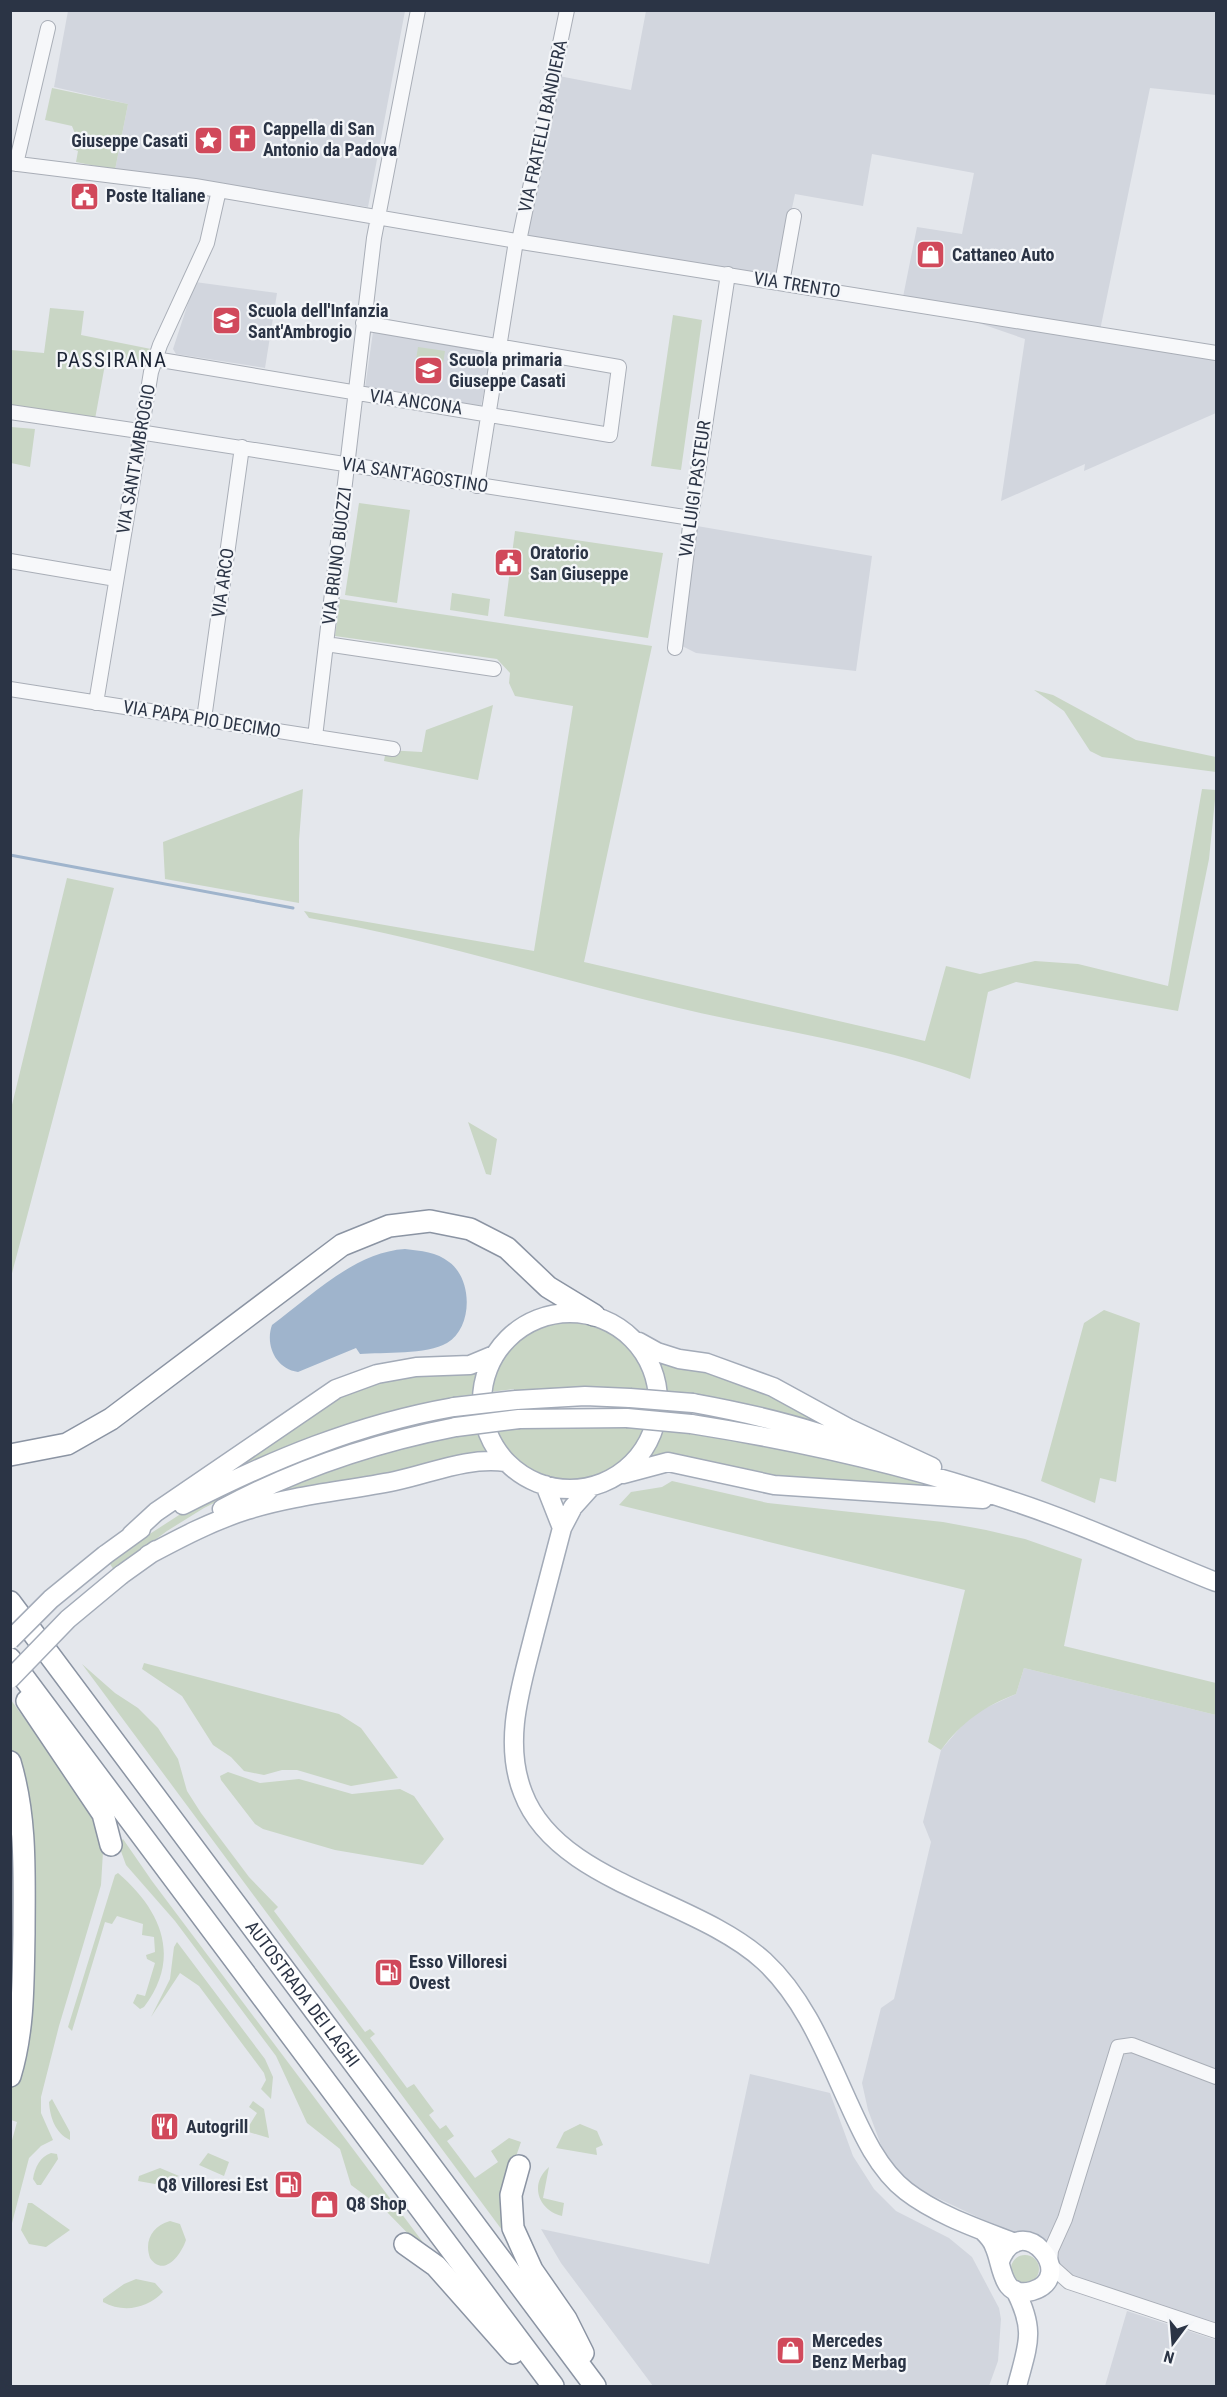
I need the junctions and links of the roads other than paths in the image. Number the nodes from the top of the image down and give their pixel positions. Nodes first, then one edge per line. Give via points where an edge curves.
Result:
1 (418, 10) edge
2 (567, 10) edge
3 (48, 28) dead end
4 (13, 164) edge
5 (219, 190) junction
6 (794, 216) dead end
7 (377, 217) junction
8 (518, 241) junction
9 (728, 274) junction
10 (782, 283) junction
11 (363, 323) junction
12 (501, 346) junction
13 (1216, 353) edge
14 (155, 359) junction
15 (356, 393) junction
16 (10, 412) edge
17 (488, 413) junction
18 (139, 431) junction
19 (242, 447) junction
20 (349, 465) junction
21 (477, 486) junction
22 (691, 518) junction
23 (10, 561) edge
24 (116, 579) junction
25 (326, 644) junction
26 (675, 648) dead end
27 (494, 669) dead end
28 (10, 689) edge
29 (96, 703) junction
30 (204, 719) junction
31 (315, 737) junction
32 (393, 748) dead end
33 (594, 1316) junction
34 (633, 1339) junction
35 (494, 1355) junction
36 (10, 1455) edge
37 (506, 1462) junction
38 (934, 1477) junction
39 (613, 1478) junction
40 (545, 1485) junction
41 (591, 1486) junction
42 (1011, 1500) junction
43 (562, 1528) junction
44 (131, 1535) junction
45 (148, 1555) junction
46 (1216, 1582) edge
47 (10, 1602) edge
48 (10, 1640) edge
49 (10, 1659) edge
50 (10, 1672) edge
51 (10, 1678) edge
52 (10, 1762) edge
53 (111, 1845) dead end
54 (10, 2076) edge
55 (1216, 2077) edge
56 (519, 2166) dead end
57 (983, 2231) junction
58 (1060, 2231) junction
59 (1024, 2243) junction
60 (405, 2244) dead end
61 (1000, 2261) junction
62 (1050, 2264) junction
63 (1069, 2282) junction
64 (1041, 2286) junction
65 (1015, 2290) junction
66 (1028, 2314) junction
67 (1216, 2331) edge
68 (553, 2386) edge
69 (596, 2386) edge
70 (1017, 2386) edge

1 - 7 street, VIA BRUNO BUOZZI
2 - 8 street, VIA FRATELLI BANDIERA
3 - 4 street
4 - 5 street, VIA TRENTO
5 - 7 street, VIA TRENTO
5 - 14 street, VIA SANT'AMBROGIO via 207,243
6 - 10 street
7 - 8 street, VIA TRENTO
7 - 11 street, VIA BRUNO BUOZZI
8 - 9 street, VIA TRENTO
8 - 12 street, VIA FRATELLI BANDIERA
9 - 10 street, VIA TRENTO
9 - 22 street, VIA LUIGI PASTEUR
10 - 13 street, VIA TRENTO
11 - 12 street
11 - 15 street, VIA BRUNO BUOZZI
12 - 17 street, VIA FRATELLI BANDIERA
12 - 17 street, VIA ANCONA via 619,367 610,435
14 - 15 street, VIA ANCONA
14 - 18 street, VIA SANT'AMBROGIO
15 - 17 street, VIA ANCONA
15 - 20 street, VIA BRUNO BUOZZI
16 - 18 street, VIA SANT'AGOSTINO
17 - 21 street, VIA FRATELLI BANDIERA
18 - 19 street, VIA SANT'AGOSTINO
18 - 24 street, VIA SANT'AMBROGIO
19 - 20 street, VIA SANT'AGOSTINO
19 - 30 street, VIA ARCO
20 - 21 street, VIA SANT'AGOSTINO
20 - 25 street, VIA BRUNO BUOZZI
21 - 22 street, VIA SANT'AGOSTINO
22 - 26 street, VIA LUIGI PASTEUR
23 - 24 street
24 - 29 street, VIA SANT'AMBROGIO
25 - 27 street, VIA BRUNO BUOZZI
25 - 31 street, VIA BRUNO BUOZZI
28 - 29 street, VIA PAPA PIO DECIMO
29 - 30 street, VIA PAPA PIO DECIMO
30 - 31 street, VIA PAPA PIO DECIMO
31 - 32 street, VIA PAPA PIO DECIMO
33 - 34 main road
33 - 35 main road via 571,1312 537,1319 508,1337
33 - 36 highway via 548,1287 507,1248 470,1229 430,1221 389,1226 342,1245 111,1419 67,1444
34 - 39 main road via 656,1379 655,1425 646,1446
34 - 42 main road via 657,1352 773,1387 900,1454
35 - 37 main road via 484,1376 483,1422
35 - 44 main road via 470,1365 377,1374 336,1389 156,1512
37 - 40 main road
37 - 45 main road via 466,1461 394,1481 310,1494 249,1509 214,1521
38 - 42 main road
38 - 44 main road, bridge via 840,1439 743,1412 630,1398 516,1400 386,1421 327,1439 238,1477
38 - 45 main road, bridge via 784,1441 691,1424 627,1418 519,1419 456,1427 390,1442 306,1470 196,1523
39 - 41 main road
39 - 42 main road via 668,1462 774,1485
40 - 41 main road via 568,1489
40 - 43 main road
41 - 43 main road
42 - 46 main road
43 - 57 main road via 514,1726 516,1768 534,1816 557,1844 593,1868 696,1916 765,1962 806,2015 859,2126 890,2176 924,2203
44 - 48 main road, bridge via 51,1599
45 - 51 main road, bridge via 68,1619
47 - 69 highway, AUTOSTRADA DEI LAGHI
49 - 68 highway, AUTOSTRADA DEI LAGHI
50 - 53 highway via 50,1739 103,1814
52 - 54 highway via 23,1815 25,1848 21,2025
55 - 58 street via 1132,2045 1121,2045 1114,2052
56 - 69 highway via 510,2206 519,2247 566,2319
57 - 59 main road
57 - 61 main road via 994,2244
58 - 59 street
58 - 62 street via 1051,2250
59 - 61 main road via 1008,2248
59 - 62 main road via 1045,2251
60 - 68 highway via 436,2265 512,2353
61 - 65 main road via 1002,2278
62 - 63 street
62 - 64 main road
63 - 64 street
63 - 67 street
64 - 65 main road via 1031,2291
64 - 66 main road
65 - 66 main road
66 - 70 main road via 1028,2340

